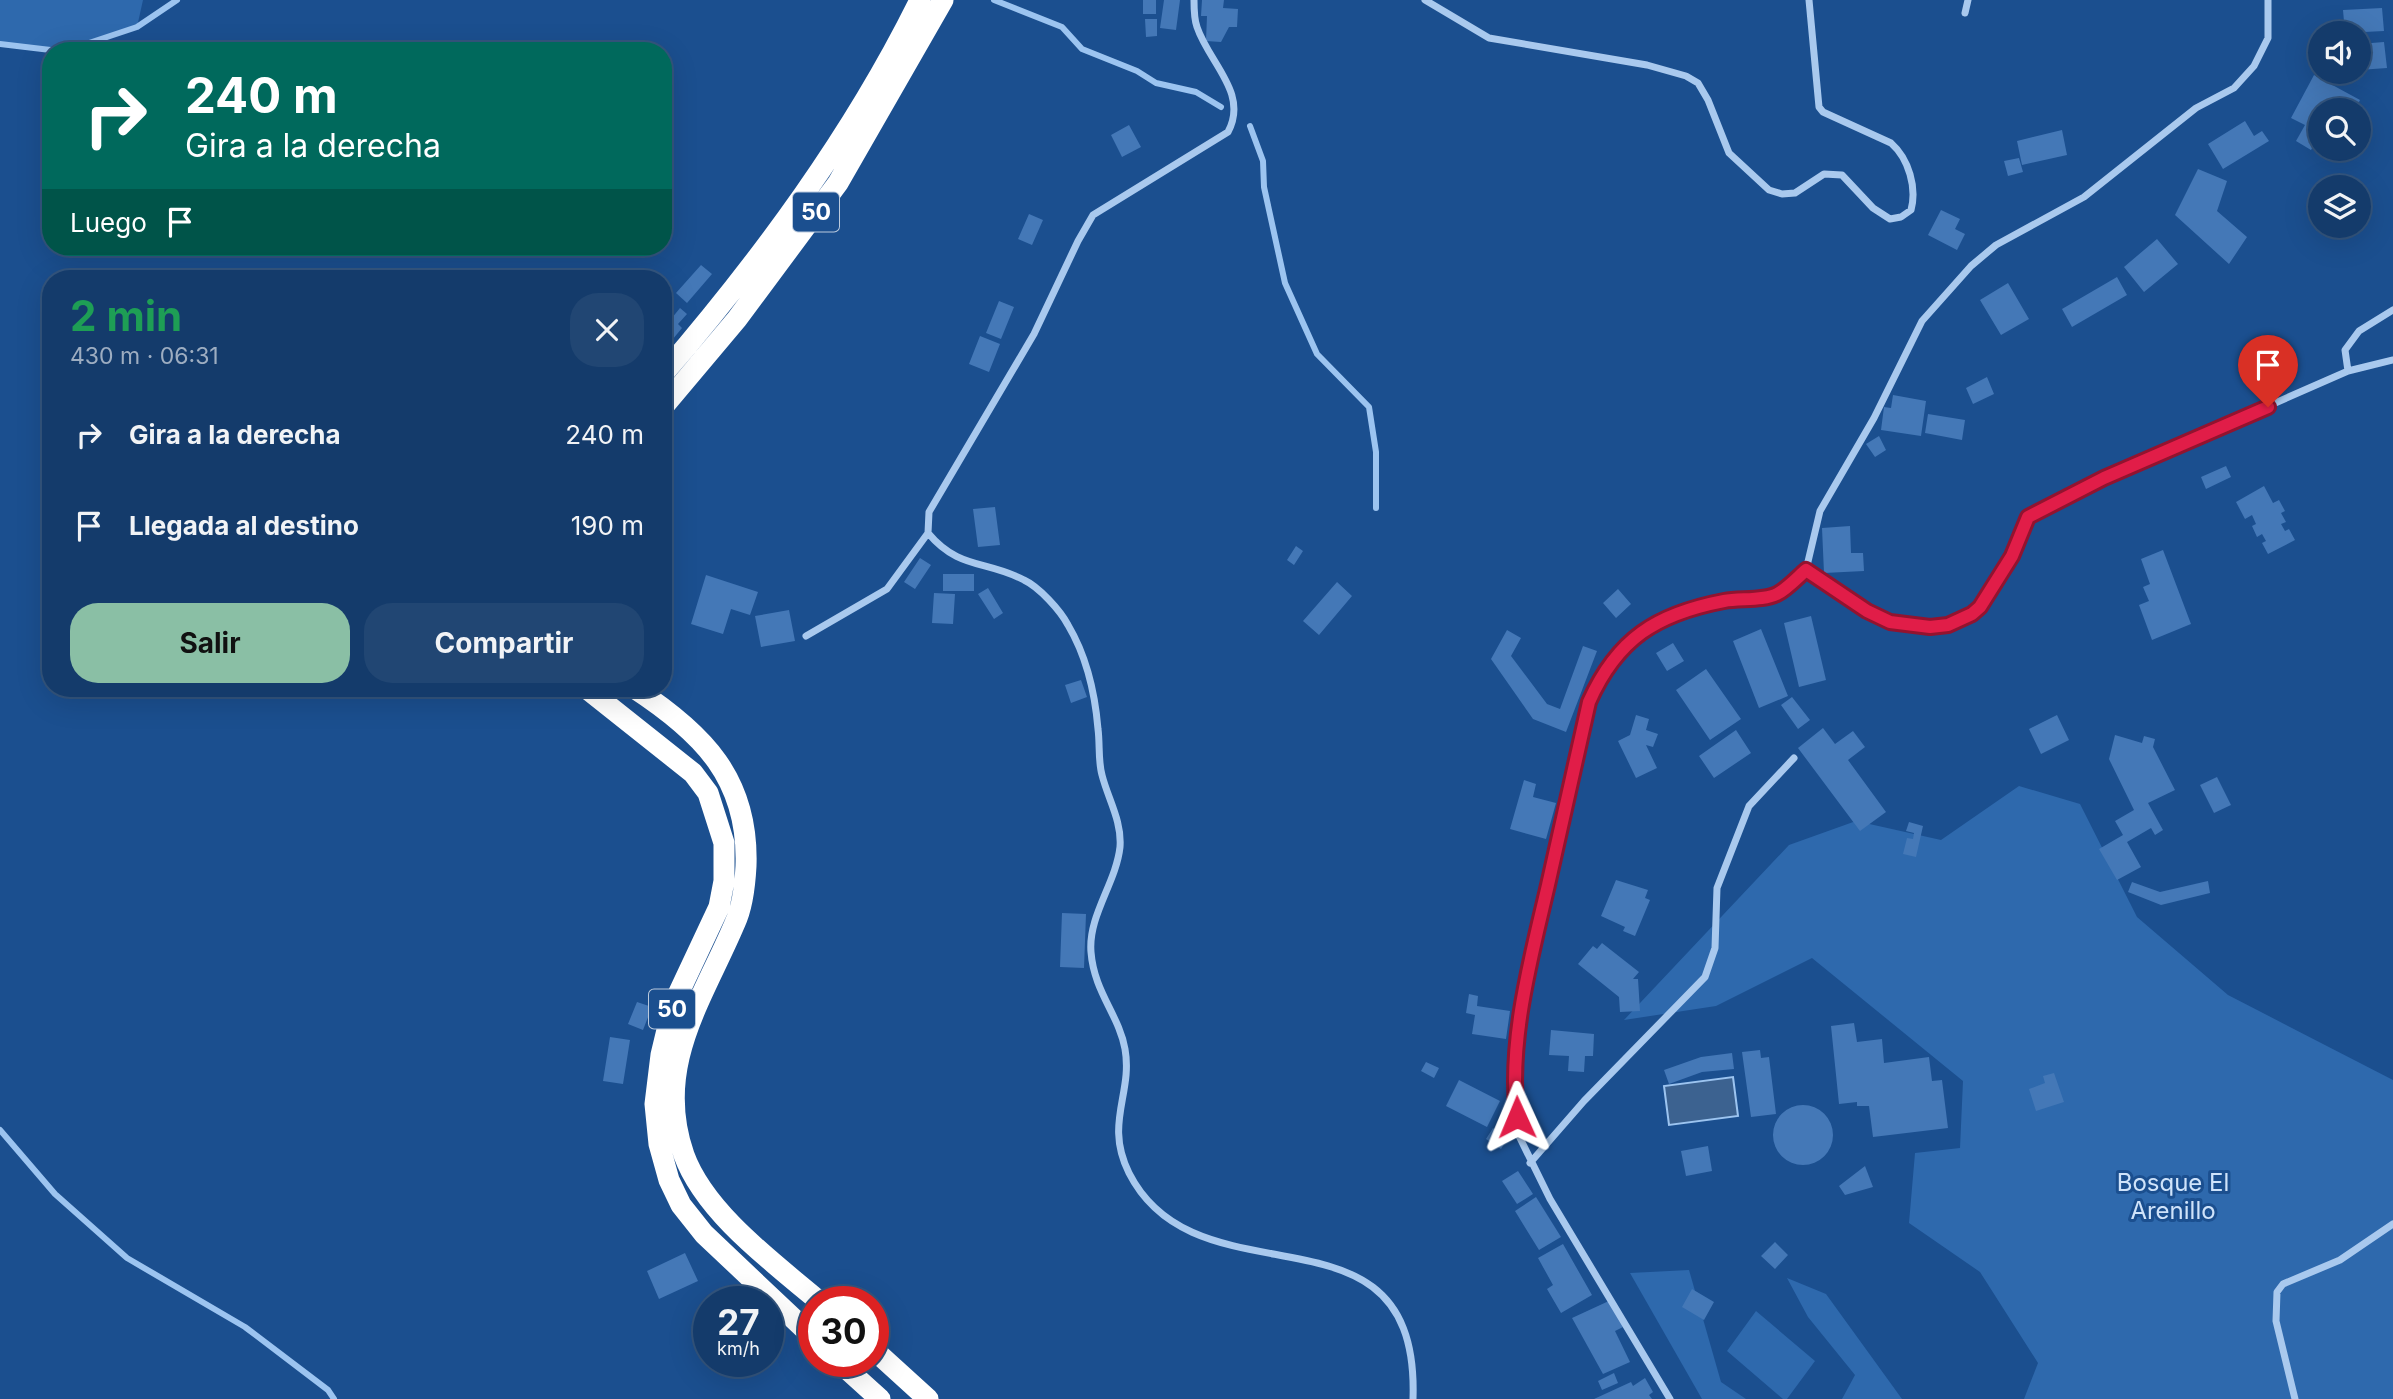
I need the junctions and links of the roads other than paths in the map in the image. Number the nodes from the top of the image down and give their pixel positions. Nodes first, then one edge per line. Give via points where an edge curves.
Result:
1 (920, 0) edge
2 (943, 0) edge
3 (1194, 0) edge
4 (1425, 0) edge
5 (1809, 0) edge
6 (1968, 0) edge
7 (2268, 0) edge
8 (1965, 13) dead end
9 (2393, 310) edge
10 (2393, 360) edge
11 (672, 364) edge
12 (2348, 370) junction
13 (672, 396) edge
14 (928, 533) junction
15 (1806, 570) junction
16 (806, 636) dead end
17 (597, 697) edge
18 (646, 697) edge
19 (1794, 758) dead end
20 (1530, 1163) junction
21 (2393, 1224) edge
22 (801, 1286) edge
23 (798, 1323) edge
24 (889, 1364) edge
25 (856, 1377) edge
26 (880, 1399) edge
27 (928, 1399) edge
28 (1413, 1399) edge
29 (1670, 1399) edge
30 (2295, 1399) edge

1 - 11 highway, 50 via 897,47 793,210
2 - 13 highway, 50 via 838,183 737,319
3 - 14 street via 1196,26 1233,94 1236,118 1228,132 1093,215 1034,334 929,513
4 - 5 street via 1489,38 1686,75 1709,100 1729,153 1769,190 1795,193 1824,174 1842,175 1873,208 1890,219 1901,217 1911,211 1914,188 1899,151 1819,107
6 - 8 street
7 - 15 street via 2268,38 2255,66 2234,88 2196,108 2084,197 1997,245 1971,265 1927,315 1820,511
9 - 12 street via 2359,331 2345,350
10 - 12 street
12 - 15 street via 2104,478 2028,517 2012,556 1980,607 1948,625 1890,622
14 - 16 street via 887,589
14 - 28 street via 951,556 1026,580 1068,624 1093,680 1101,774 1116,812 1120,846 1090,948 1095,983 1125,1048 1116,1127 1129,1172 1149,1202 1202,1238 1346,1269 1382,1291 1407,1329
15 - 20 street via 1777,594 1723,601 1646,628 1603,670 1589,702 1531,958 1515,1098 1519,1136
17 - 23 highway, 50 via 693,773 708,793 724,843 719,907 673,1005 661,1055 655,1104 669,1180 681,1205 704,1234
18 - 22 highway, 50 via 688,728 729,776 740,806 746,847 745,887 736,921 691,1014 677,1058 676,1118 684,1155 699,1185 750,1242
19 - 20 street via 1749,806 1717,888 1715,948 1705,977
20 - 29 street
21 - 30 street via 2340,1260 2283,1284 2277,1292 2276,1321
24 - 27 highway
25 - 26 highway

